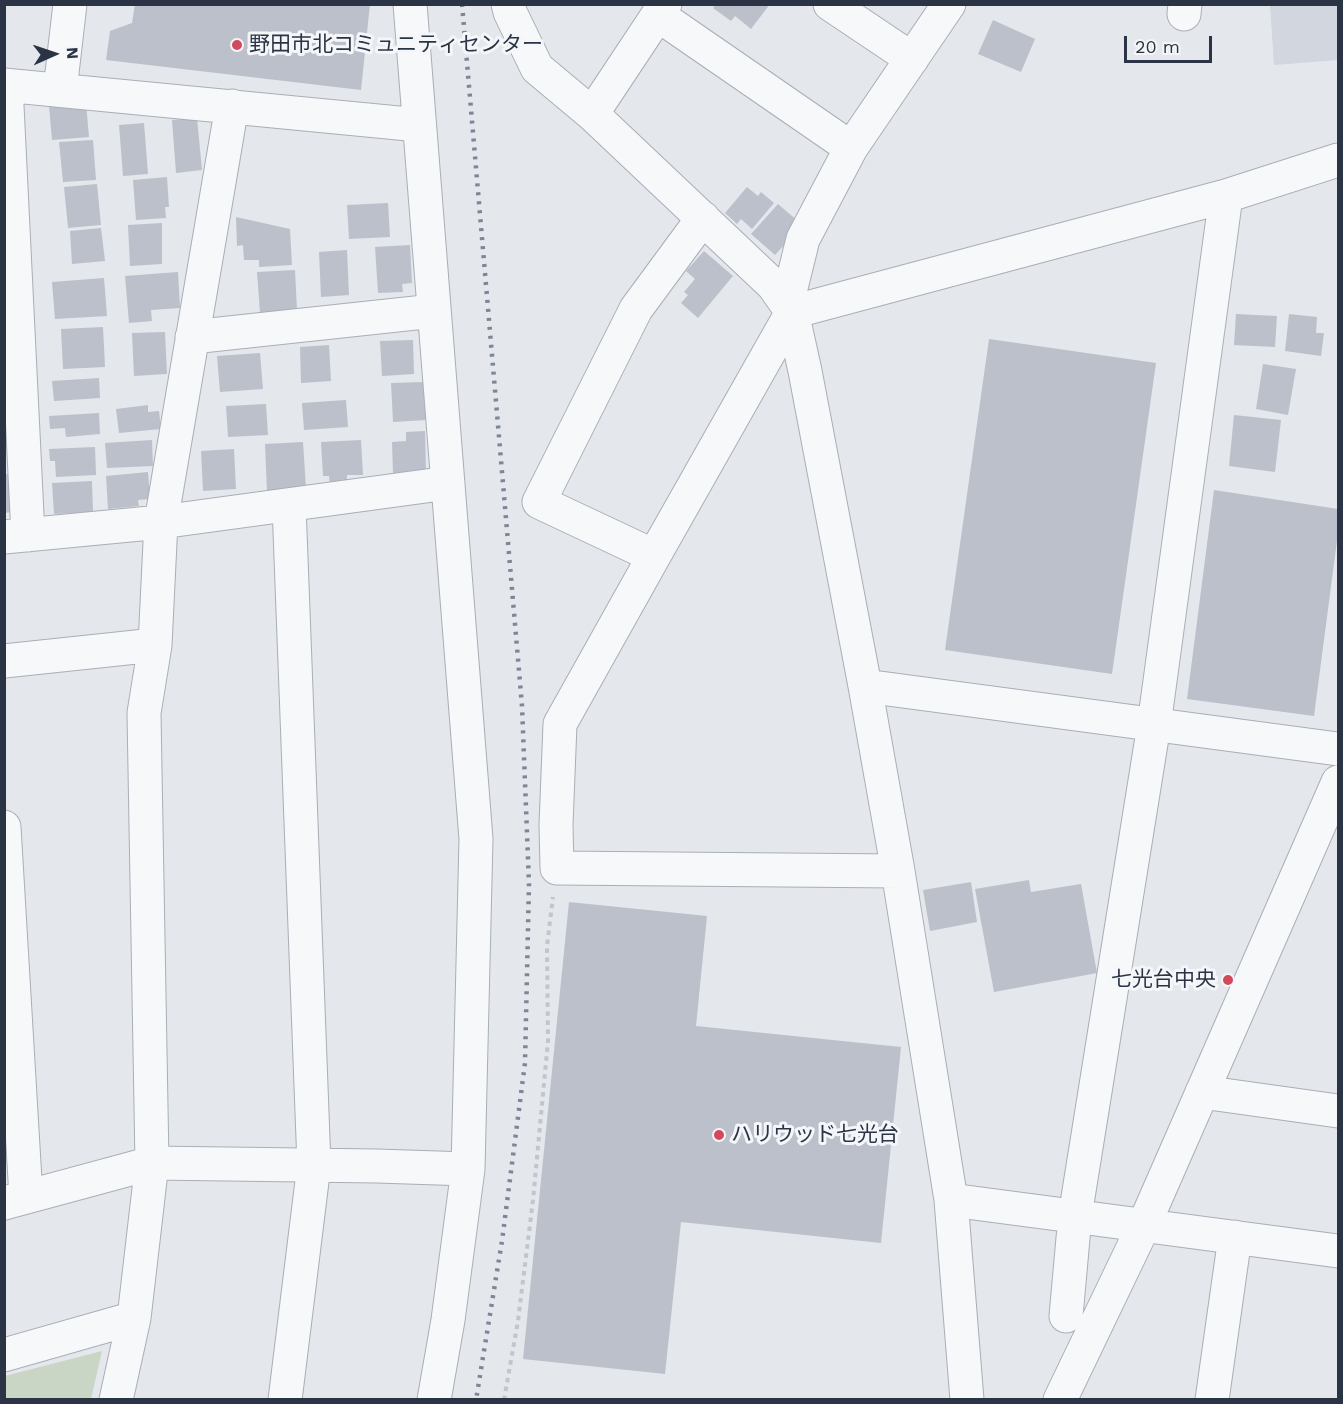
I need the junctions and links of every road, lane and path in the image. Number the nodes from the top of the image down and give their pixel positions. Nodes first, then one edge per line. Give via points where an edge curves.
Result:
1 (70, 4) edge
2 (410, 4) edge
3 (508, 4) edge
4 (830, 4) edge
5 (949, 4) edge
6 (661, 10) edge
7 (912, 59) junction
8 (5, 85) edge
9 (60, 90) junction
10 (232, 106) junction
11 (592, 114) junction
12 (419, 125) junction
13 (851, 148) junction
14 (1338, 160) edge
15 (1226, 196) junction
16 (703, 218) junction
17 (790, 308) junction
18 (434, 311) junction
19 (192, 338) junction
20 (448, 483) junction
21 (289, 504) junction
22 (161, 522) junction
23 (16, 536) edge
24 (654, 556) junction
25 (155, 645) junction
26 (4, 661) edge
27 (865, 686) junction
28 (1154, 725) junction
29 (1338, 749) edge
30 (1338, 782) edge
31 (4, 827) edge
32 (557, 868) junction
33 (898, 871) junction
34 (1202, 1092) junction
35 (1338, 1111) edge
36 (152, 1163) junction
37 (314, 1165) junction
38 (468, 1169) junction
39 (15, 1200) edge
40 (951, 1200) junction
41 (1075, 1216) junction
42 (1144, 1225) junction
43 (1235, 1237) junction
44 (1338, 1251) edge
45 (1066, 1316) dead end
46 (134, 1318) junction
47 (4, 1355) edge
48 (116, 1400) edge
49 (285, 1400) edge
50 (434, 1400) edge
51 (504, 1400) edge
52 (967, 1400) edge
53 (1060, 1400) edge
54 (1212, 1400) edge

1 - 9 street
2 - 12 street
3 - 11 street via 537,68
4 - 7 street
5 - 7 street
6 - 11 street
6 - 13 street
7 - 13 street
8 - 9 street
8 - 23 street
9 - 10 street
10 - 12 street
10 - 19 street
11 - 16 street
12 - 18 street
13 - 17 street via 803,239
14 - 15 street
15 - 17 street
15 - 28 street
16 - 17 street via 773,285
16 - 24 street via 636,309 539,502
17 - 24 street
17 - 27 street
18 - 19 street
18 - 20 street
19 - 22 street
20 - 21 street
20 - 38 street via 476,839
21 - 22 street
21 - 37 street
22 - 23 street
22 - 25 street
24 - 32 street via 560,724
25 - 26 street
25 - 36 street via 144,713
27 - 28 street
27 - 33 street
28 - 29 street
28 - 41 street
30 - 34 street
31 - 39 street
32 - 33 street
32 - 51 path via 547,946 548,1041 537,1154 518,1321
33 - 40 street
34 - 35 street
34 - 42 street
36 - 37 street
36 - 39 street
36 - 46 street
37 - 38 street
37 - 49 street
38 - 50 street
40 - 41 street
40 - 52 street
41 - 42 street
41 - 45 street
42 - 43 street
42 - 53 street
43 - 44 street
43 - 54 street
46 - 47 street
46 - 48 street

